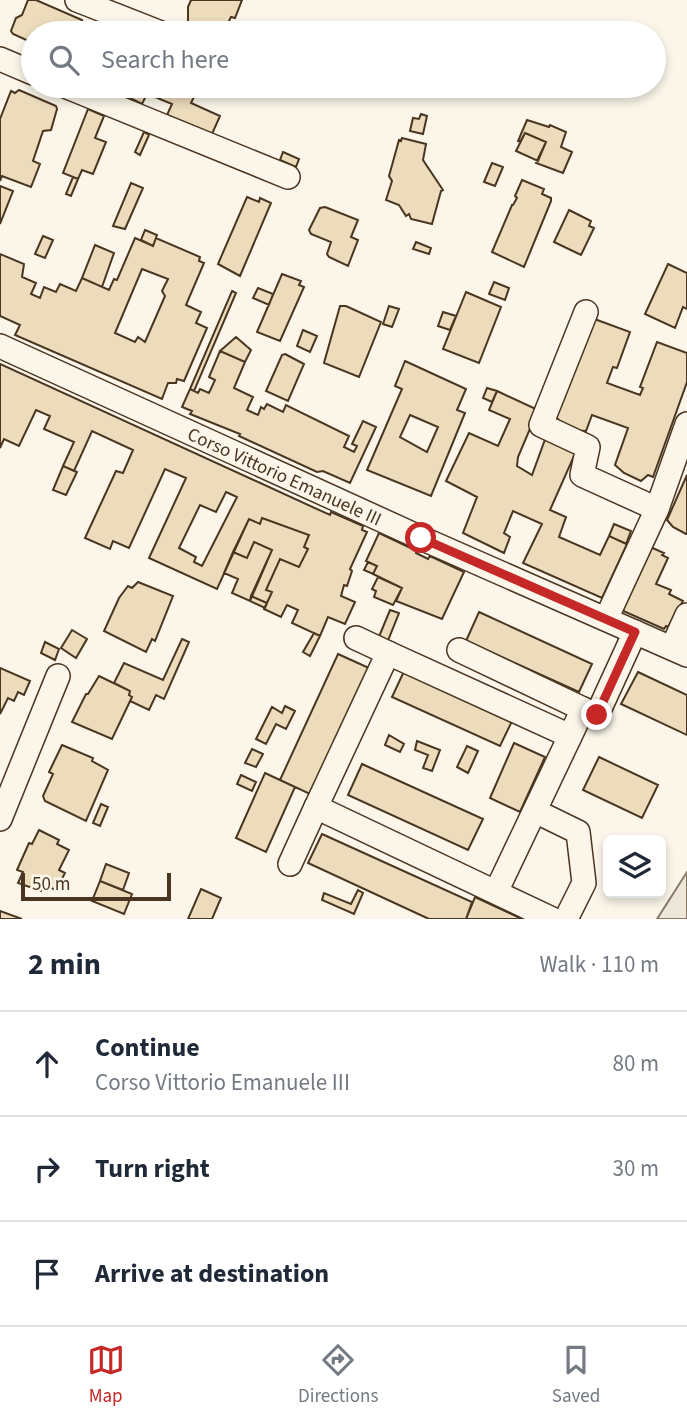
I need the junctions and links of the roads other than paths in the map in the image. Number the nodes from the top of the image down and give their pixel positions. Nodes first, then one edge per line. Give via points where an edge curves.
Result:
1 (77, 0) edge
2 (130, 21) edge
3 (0, 59) edge
4 (21, 68) edge
5 (94, 98) edge
6 (288, 177) dead end
7 (586, 312) dead end
8 (0, 346) edge
9 (687, 424) edge
10 (657, 509) junction
11 (687, 615) edge
12 (607, 619) junction
13 (635, 632) junction
14 (356, 638) dead end
15 (459, 650) dead end
16 (680, 652) edge
17 (388, 653) junction
18 (58, 676) dead end
19 (583, 709) junction
20 (570, 736) junction
21 (316, 807) junction
22 (535, 811) junction
23 (0, 819) edge
24 (290, 864) dead end
25 (496, 892) junction
26 (552, 919) edge
27 (566, 919) edge

1 - 2 street
3 - 4 street
5 - 6 street
7 - 10 street via 541,425 588,447 582,475
8 - 12 street, Corso Vittorio Emanuele III
9 - 10 street
10 - 12 street
11 - 16 street
12 - 13 street, Corso Vittorio Emanuele III
13 - 16 street, Corso Vittorio Emanuele III
13 - 19 street via 597,715
14 - 17 street
15 - 19 street
17 - 20 street
17 - 21 street
18 - 23 street
19 - 20 street
20 - 22 street
21 - 24 street
21 - 25 street
22 - 25 street
22 - 27 street via 578,832 584,883
25 - 26 street

